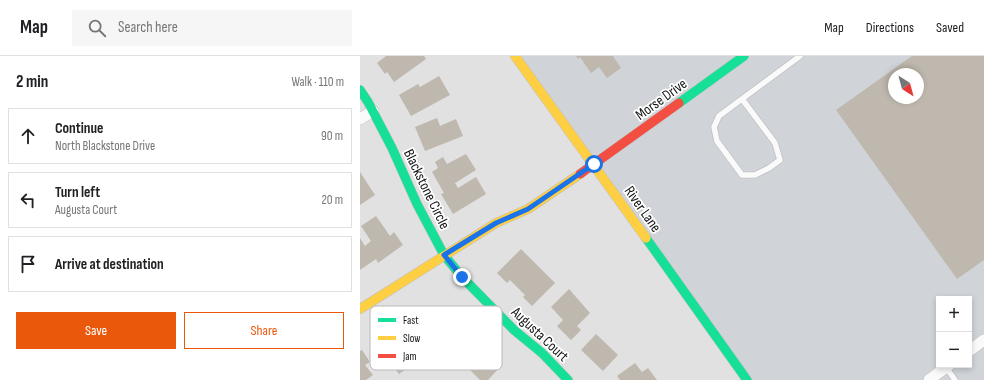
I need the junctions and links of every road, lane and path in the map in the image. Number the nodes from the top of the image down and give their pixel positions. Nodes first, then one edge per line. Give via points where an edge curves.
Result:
1 (515, 56) edge
2 (744, 56) edge
3 (800, 56) edge
4 (360, 90) edge
5 (742, 99) junction
6 (373, 111) junction
7 (360, 119) edge
8 (594, 164) junction
9 (444, 255) junction
10 (490, 306) edge
11 (360, 309) edge
12 (502, 318) edge
13 (984, 340) edge
14 (972, 349) edge
15 (945, 368) edge
16 (949, 368) edge
17 (568, 380) edge
18 (747, 380) edge
19 (929, 380) edge
20 (955, 380) edge

1 - 8 street, River Lane
2 - 8 street, Morse Drive
3 - 5 lane
4 - 6 street, Blackstone Circle
5 - 5 lane via 719,116 714,127 717,141 742,175 755,175 780,160 775,143
6 - 7 street
6 - 9 street, Blackstone Circle
8 - 9 street, Morse Drive via 528,209 496,223
8 - 18 street, River Lane
9 - 10 street, Augusta Court
9 - 11 street
12 - 17 street, Augusta Court
13 - 14 street
15 - 19 street
16 - 20 lane

